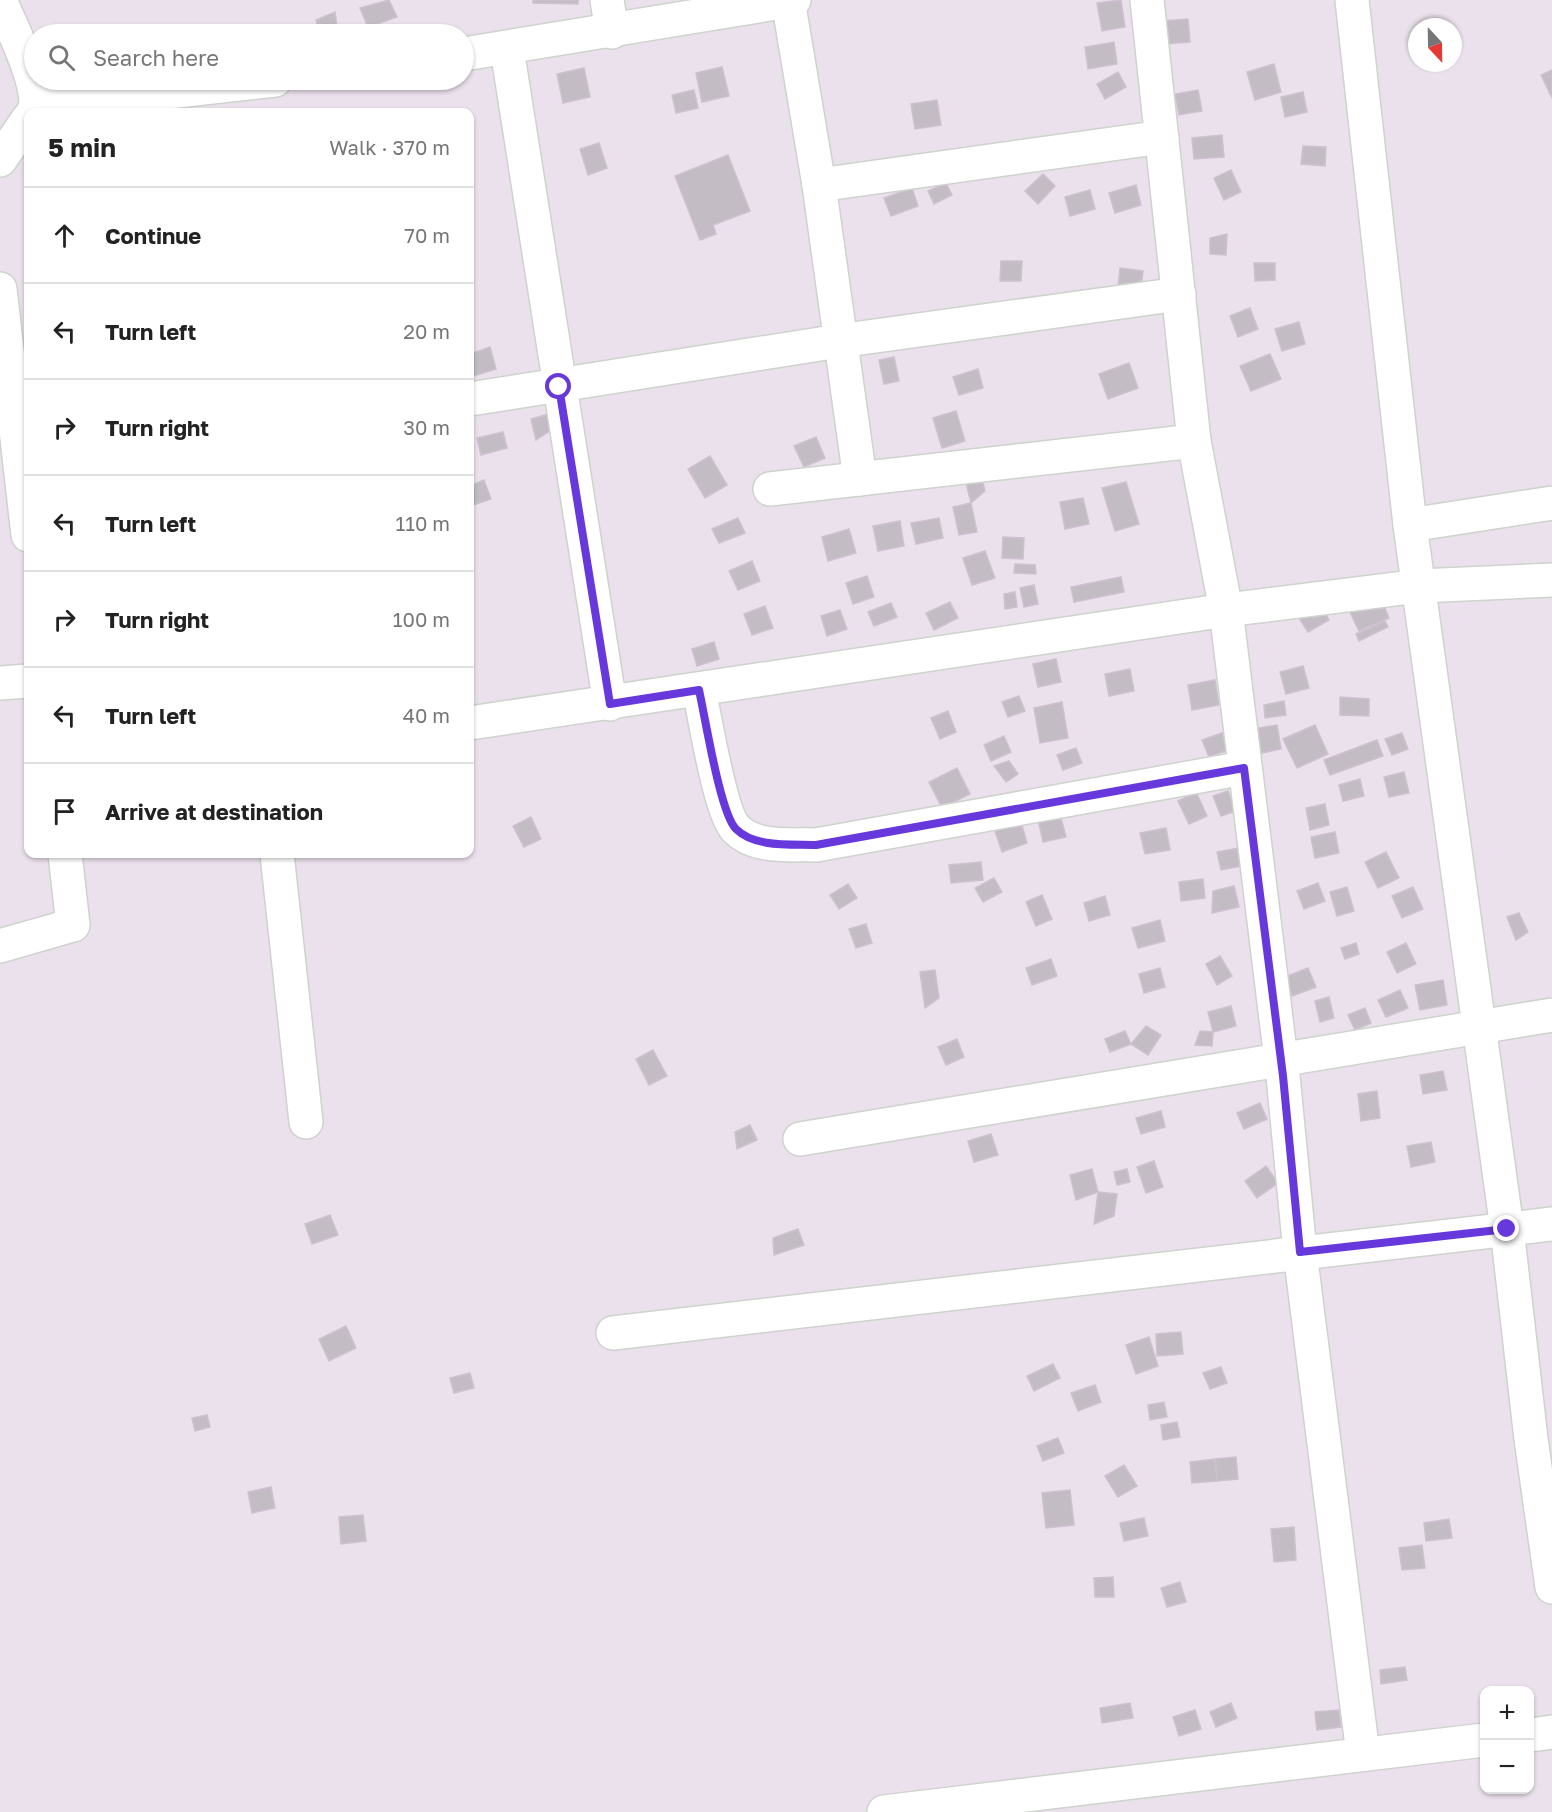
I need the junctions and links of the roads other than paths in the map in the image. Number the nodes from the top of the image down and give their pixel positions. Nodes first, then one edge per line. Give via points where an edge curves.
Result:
1 (0, 0) edge
2 (607, 0) edge
3 (790, 0) edge
4 (1147, 0) edge
5 (1352, 0) edge
6 (612, 32) junction
7 (507, 49) junction
8 (474, 53) edge
9 (24, 60) edge
10 (34, 90) edge
11 (240, 90) edge
12 (201, 101) edge
13 (33, 108) edge
14 (103, 108) edge
15 (24, 126) edge
16 (1162, 137) junction
17 (0, 160) edge
18 (819, 185) junction
19 (0, 289) edge
20 (1179, 294) junction
21 (839, 341) junction
22 (559, 387) junction
23 (474, 398) edge
24 (1194, 441) junction
25 (860, 478) junction
26 (770, 489) dead end
27 (24, 500) edge
28 (1552, 503) edge
29 (1410, 525) junction
30 (1552, 580) edge
31 (1419, 586) junction
32 (1226, 610) junction
33 (24, 681) edge
34 (0, 683) edge
35 (699, 690) junction
36 (610, 704) junction
37 (474, 722) edge
38 (1244, 768) junction
39 (65, 858) edge
40 (277, 858) edge
41 (0, 946) edge
42 (1552, 1016) edge
43 (1479, 1026) junction
44 (1281, 1062) junction
45 (306, 1122) dead end
46 (800, 1139) dead end
47 (1552, 1224) edge
48 (1507, 1229) junction
49 (1300, 1252) junction
50 (613, 1333) dead end
51 (1542, 1438) edge
52 (1552, 1587) edge
53 (1552, 1732) edge
54 (1534, 1734) edge
55 (1480, 1741) edge
56 (1363, 1754) junction
57 (884, 1812) edge

1 - 9 street
2 - 6 street
3 - 6 street
3 - 18 street
4 - 16 street
5 - 29 street
6 - 7 street
7 - 8 street
7 - 22 street
10 - 13 street
11 - 12 street
12 - 14 street
15 - 17 street
16 - 18 street
16 - 20 street
18 - 21 street
19 - 27 street
20 - 21 street
20 - 24 street
21 - 22 street
21 - 25 street
22 - 23 street
22 - 36 street
24 - 25 street
24 - 32 street
25 - 26 street
28 - 29 street
29 - 31 street
30 - 31 street
31 - 32 street
31 - 43 street
32 - 35 street
32 - 38 street
33 - 34 street
35 - 36 street
35 - 38 street via 726,810 736,829 764,843 816,845
36 - 37 street
38 - 44 street
39 - 41 street via 73,926
40 - 45 street
42 - 43 street
43 - 44 street
43 - 48 street
44 - 46 street
44 - 49 street
47 - 48 street
48 - 49 street
48 - 51 street
49 - 50 street
49 - 56 street
51 - 52 street
53 - 54 street
55 - 56 street
56 - 57 street

